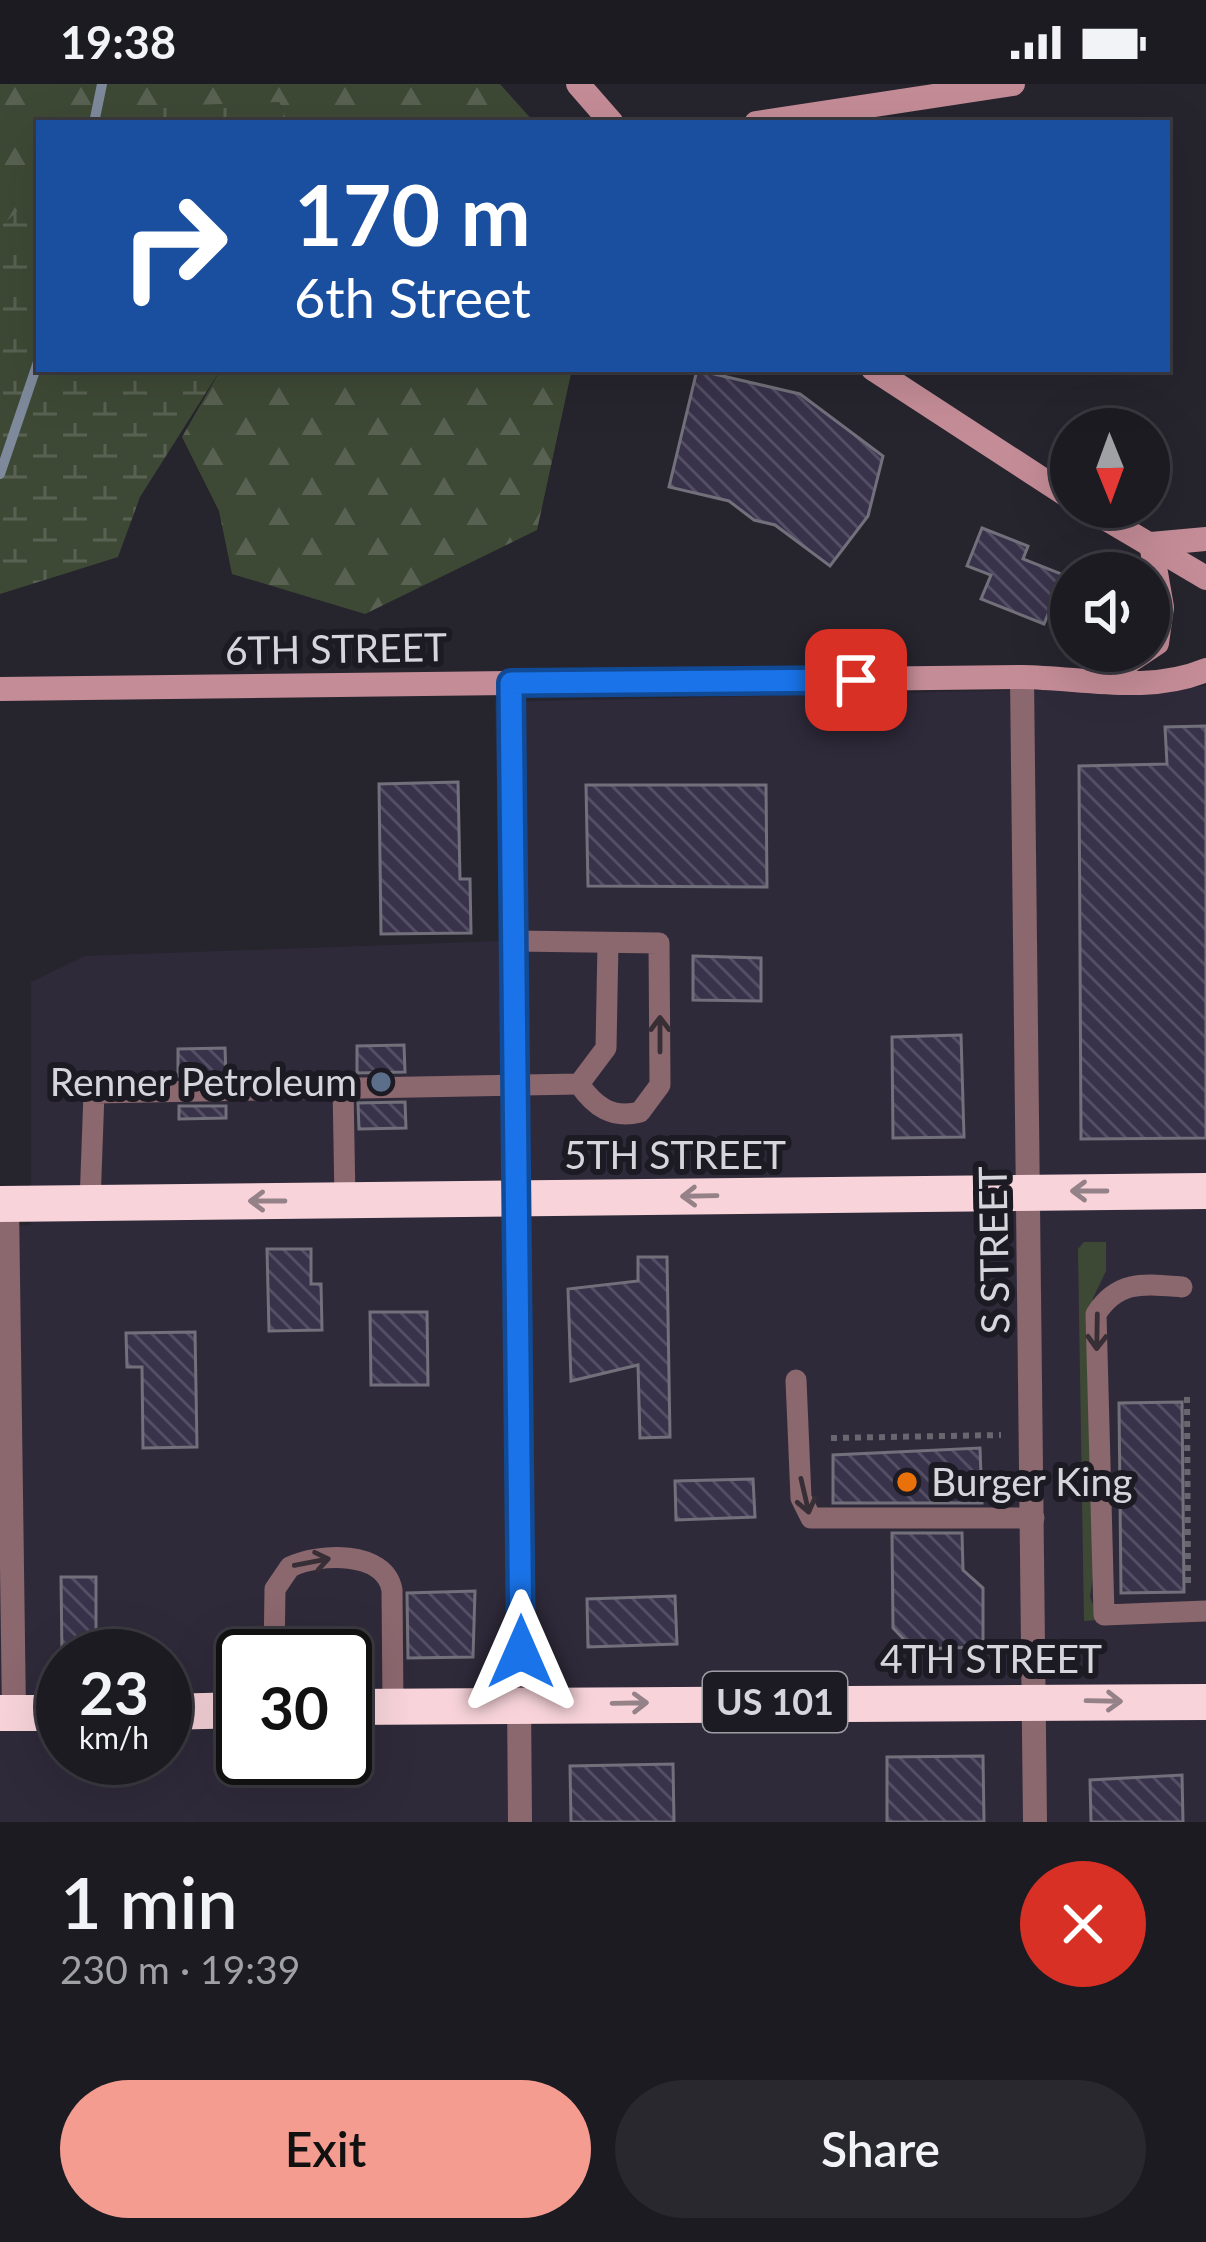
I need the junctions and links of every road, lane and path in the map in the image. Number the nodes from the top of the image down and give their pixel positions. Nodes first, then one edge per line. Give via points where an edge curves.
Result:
1 (578, 84) edge
2 (1013, 84) edge
3 (935, 100) junction
4 (609, 120) edge
5 (780, 120) edge
6 (880, 120) edge
7 (877, 372) edge
8 (1050, 484) edge
9 (1123, 528) edge
10 (1206, 539) edge
11 (1151, 544) junction
12 (1206, 578) edge
13 (1206, 670) edge
14 (1022, 677) junction
15 (1104, 678) junction
16 (511, 683) junction
17 (0, 689) edge
18 (515, 941) junction
19 (608, 943) junction
20 (516, 1084) junction
21 (579, 1084) junction
22 (343, 1086) junction
23 (1029, 1191) junction
24 (1206, 1191) edge
25 (517, 1198) junction
26 (345, 1201) junction
27 (90, 1203) junction
28 (4, 1204) edge
29 (1182, 1287) dead end
30 (796, 1380) dead end
31 (1187, 1397) dead end
32 (1001, 1435) dead end
33 (831, 1438) dead end
34 (6, 1462) edge
35 (1034, 1518) junction
36 (1196, 1611) edge
37 (274, 1629) edge
38 (1034, 1700) junction
39 (1206, 1702) edge
40 (520, 1705) junction
41 (372, 1706) edge
42 (393, 1706) junction
43 (7, 1713) edge
44 (520, 1822) edge
45 (1035, 1822) edge

1 - 4 street
2 - 3 street
3 - 5 street
3 - 6 street
7 - 8 street
9 - 11 street
10 - 11 street
11 - 12 street
11 - 15 street via 1162,607 1157,644
13 - 15 street, 6TH STREET via 1152,686
14 - 15 street, 6TH STREET
14 - 16 street, 6TH STREET
14 - 23 street, S STREET
16 - 17 street, 6TH STREET
16 - 18 street
18 - 19 lane
18 - 20 street
19 - 21 lane via 606,1048
21 -> 19 lane via 591,1102 624,1116 640,1112 660,1085 659,943
20 - 21 lane
20 - 22 lane
20 - 25 street
22 - 26 lane
22 - 27 lane via 94,1094
24 -> 23 highway, 5TH STREET
23 -> 25 highway, 5TH STREET
23 - 35 street, S STREET
25 - 26 highway, 5TH STREET
25 - 40 street
26 -> 27 highway, 5TH STREET
27 - 28 highway, 5TH STREET
28 - 34 street
29 -> 36 lane via 1135,1283 1096,1314 1104,1615
30 -> 35 lane via 801,1498 811,1518
31 - 36 path
32 - 33 path
34 - 43 street
35 - 38 street, S STREET
37 -> 42 lane via 275,1589 290,1568 330,1558 375,1567 392,1590
38 -> 39 highway, 4TH STREET / US 101
40 -> 38 highway, 4TH STREET / US 101
38 - 45 street, S STREET
40 - 42 highway, 4TH STREET / US 101
40 - 44 street
41 - 42 highway, 4TH STREET / US 101

